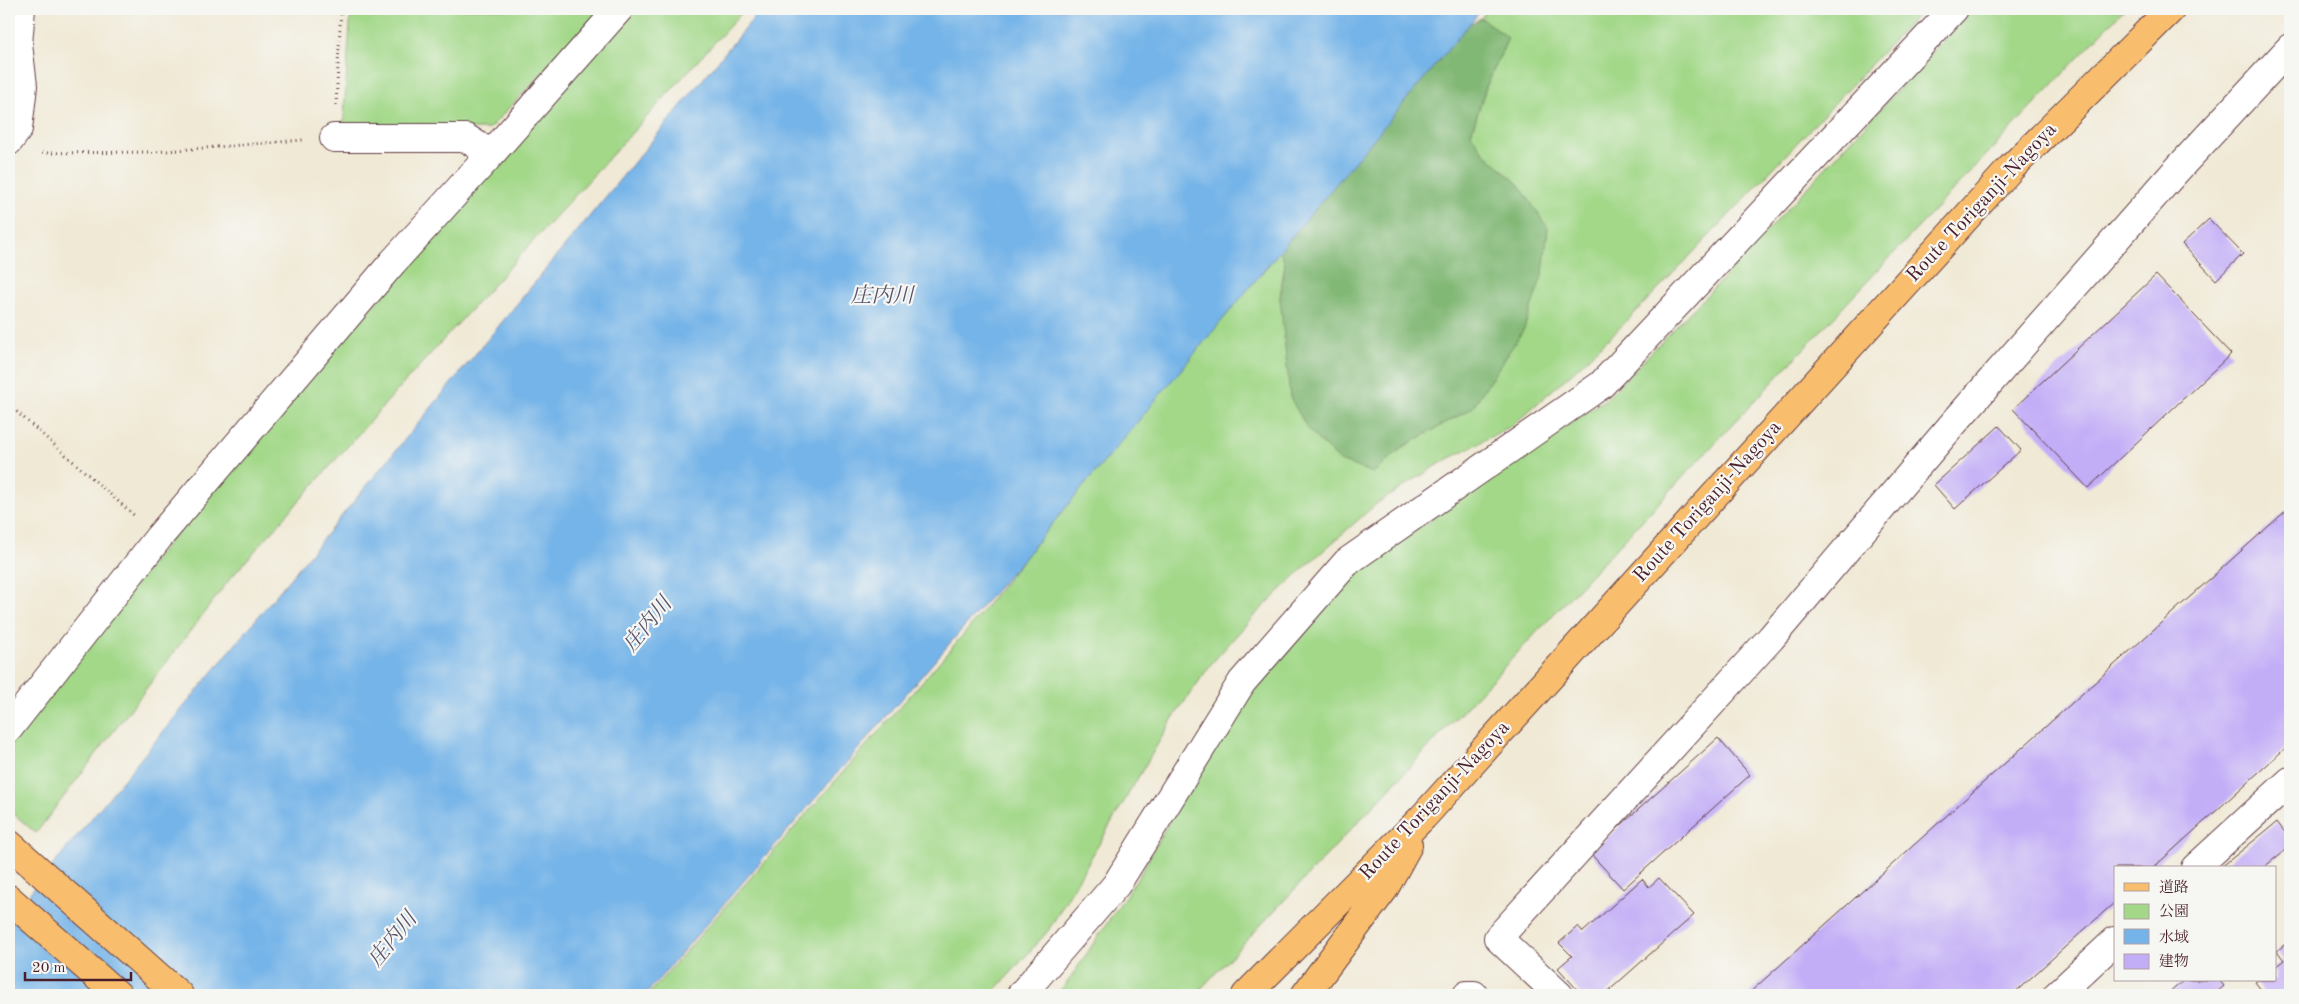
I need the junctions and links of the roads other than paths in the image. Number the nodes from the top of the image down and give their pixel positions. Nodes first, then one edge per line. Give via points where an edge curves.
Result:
1 (21, 9) edge
2 (619, 9) edge
3 (1954, 9) edge
4 (2171, 9) edge
5 (2290, 48) edge
6 (334, 138) road end
7 (9, 141) edge
8 (491, 154) junction
9 (9, 728) edge
10 (2290, 781) edge
11 (1423, 817) junction
12 (9, 844) edge
13 (2197, 866) edge
14 (9, 899) edge
15 (2114, 942) edge
16 (118, 995) edge
17 (179, 995) edge
18 (1021, 995) edge
19 (1246, 995) edge
20 (1305, 995) edge
21 (1467, 995) edge
22 (1474, 995) edge
23 (1559, 995) edge
24 (2057, 995) edge

1 - 7 street via 18,44 23,86 18,129
2 - 8 street
3 - 18 street via 1601,385 1348,562 1242,682 1116,885
4 - 11 main road, Route Toriganji-Nagoya via 2010,168
5 - 23 street via 2162,187 1953,424 1771,638 1498,938
6 - 8 street via 466,138
8 - 9 street via 393,262 159,537
10 - 13 street
11 - 19 main road, Route Toriganji-Nagoya
11 - 20 main road via 1384,889
12 - 17 main road
14 - 16 main road
15 - 24 street
21 - 22 street

